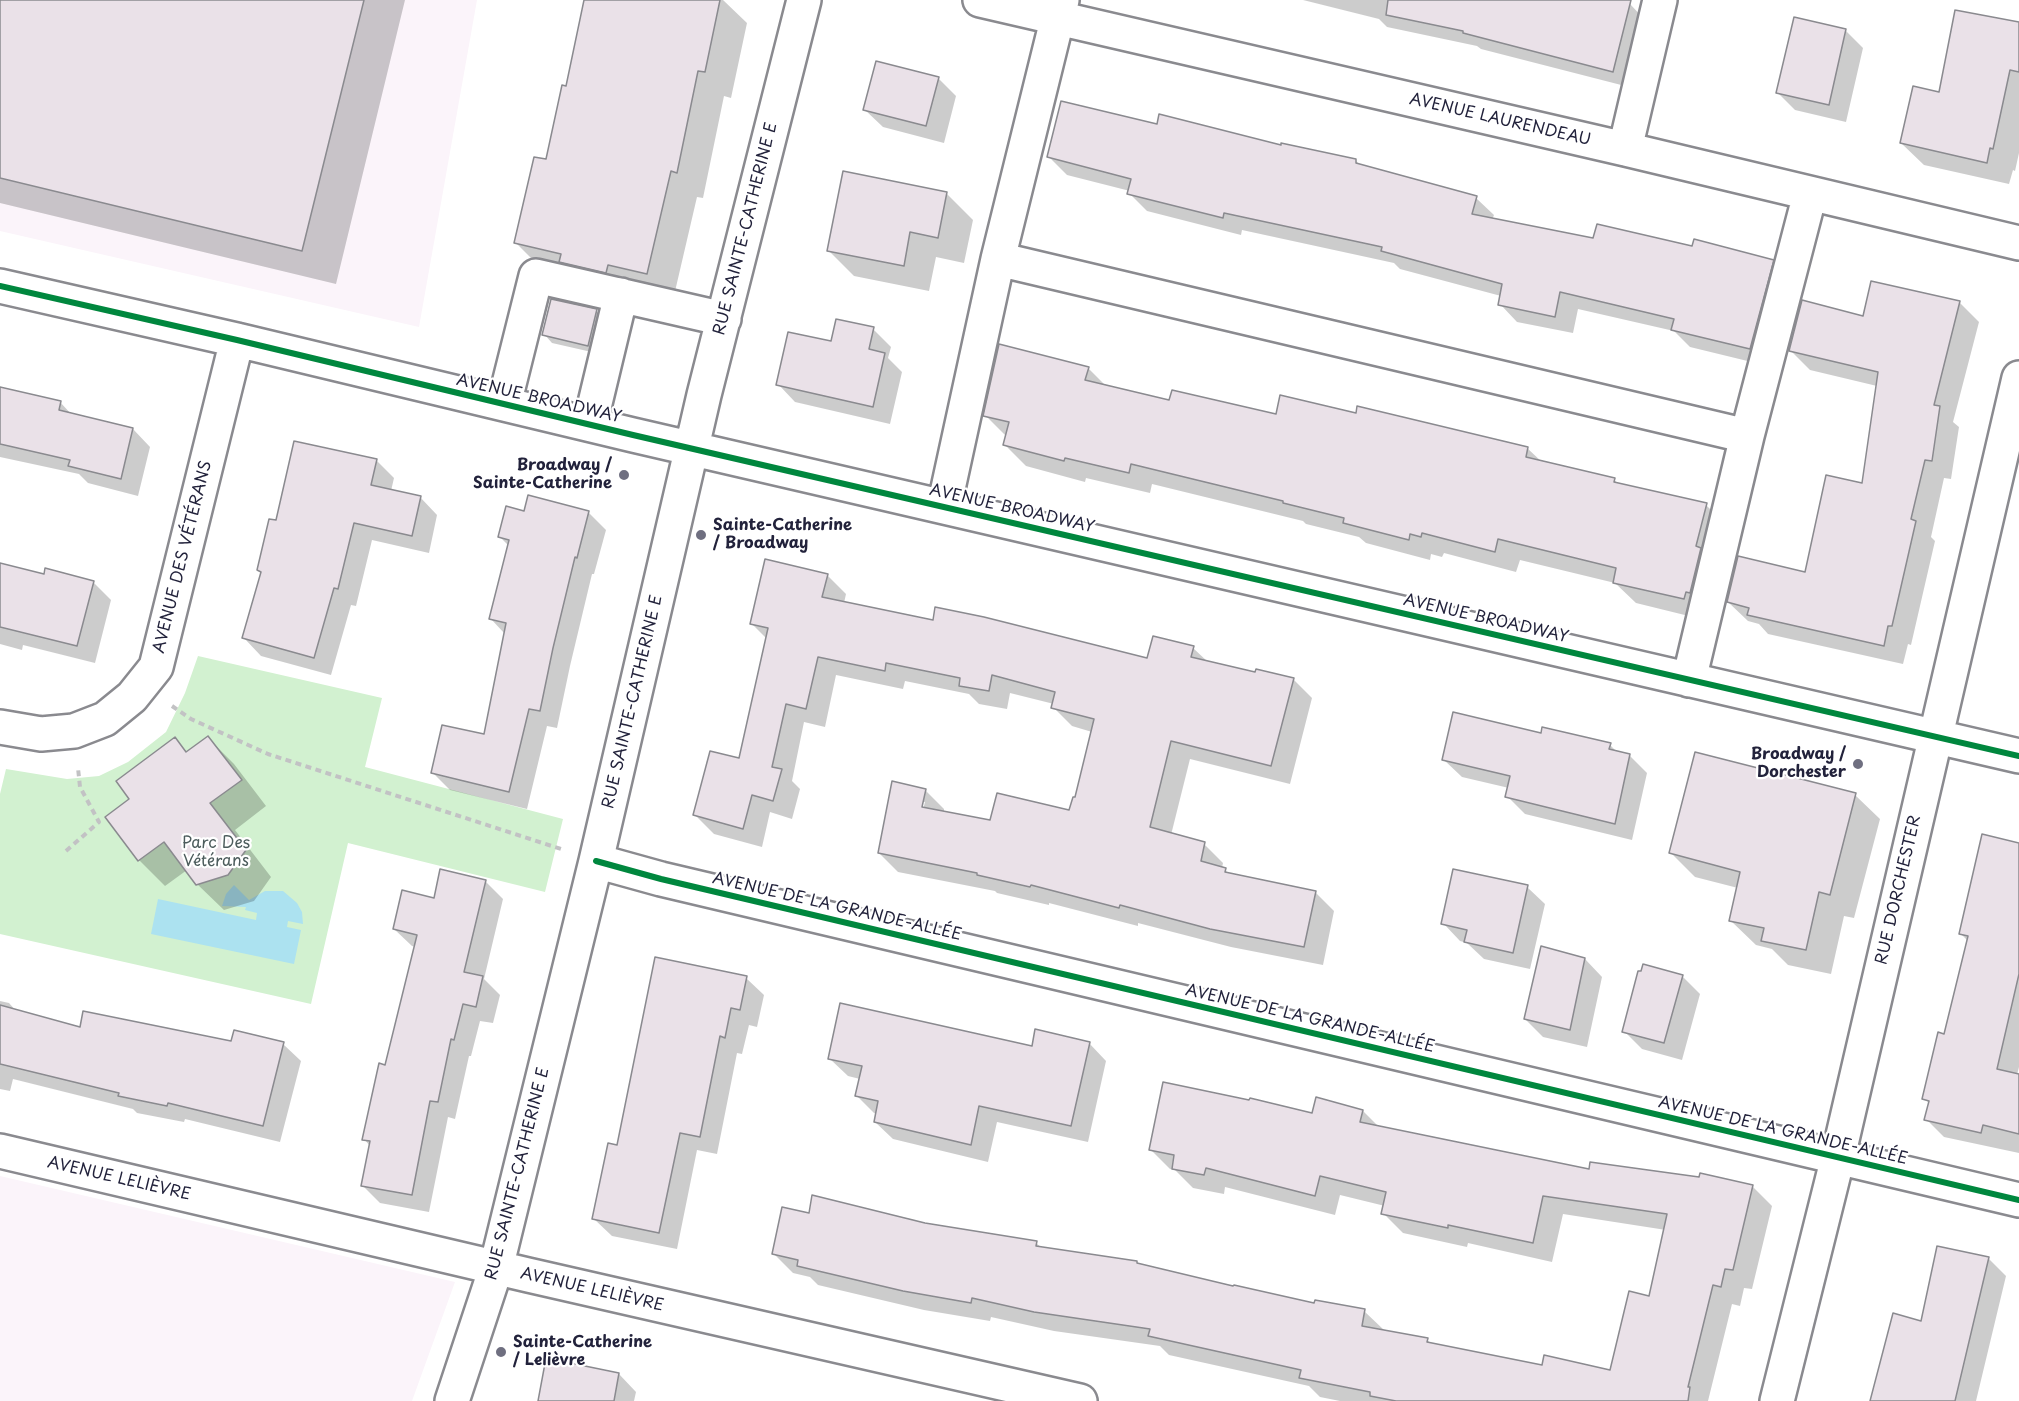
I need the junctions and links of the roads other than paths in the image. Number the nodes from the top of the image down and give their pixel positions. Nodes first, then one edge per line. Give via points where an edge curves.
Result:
1 (804, 0) edge
2 (980, 0) edge
3 (1660, 0) edge
4 (1060, 9) edge
5 (1626, 149) junction
6 (1810, 194) junction
7 (2019, 243) edge
8 (998, 259) junction
9 (0, 286) edge
10 (621, 295) junction
11 (724, 319) junction
12 (237, 340) junction
13 (2019, 378) edge
14 (504, 404) junction
15 (591, 424) junction
16 (1747, 436) junction
17 (692, 449) junction
18 (944, 507) junction
19 (1689, 680) junction
20 (0, 727) edge
21 (1935, 737) junction
22 (2019, 756) edge
23 (596, 861) junction
24 (0, 1151) edge
25 (1838, 1157) junction
26 (2019, 1200) edge
27 (496, 1268) junction
28 (452, 1401) edge
29 (1080, 1401) edge
30 (1777, 1401) edge

1 - 11 street, RUE SAINTE-CATHERINE E
2 - 4 street, AVENUE LAURENDEAU
3 - 5 street
4 - 5 street, AVENUE LAURENDEAU
4 - 8 street
5 - 6 street, AVENUE LAURENDEAU
6 - 7 street, AVENUE LAURENDEAU
6 - 16 street
8 - 16 street
8 - 18 street
9 - 12 street, AVENUE BROADWAY
10 - 11 street
10 - 14 street via 536,276
10 - 15 street
11 - 17 street, RUE SAINTE-CATHERINE E
12 - 14 street, AVENUE BROADWAY
12 - 20 street, AVENUE DES VÉTÉRANS via 156,667 132,697 105,719 74,731 41,734
13 - 21 street, RUE DORCHESTER
14 - 15 street, AVENUE BROADWAY
15 - 17 street, AVENUE BROADWAY
16 - 19 street
17 - 18 street, AVENUE BROADWAY
17 - 23 street, RUE SAINTE-CATHERINE E
18 - 19 street, AVENUE BROADWAY
19 - 21 street, AVENUE BROADWAY
21 - 22 street, AVENUE BROADWAY
21 - 25 street, RUE DORCHESTER
23 - 25 street, AVENUE DE LA GRANDE-ALLÉE
23 - 27 street, RUE SAINTE-CATHERINE E
24 - 27 street, AVENUE LELIÈVRE
25 - 26 street, AVENUE DE LA GRANDE-ALLÉE
25 - 30 street, RUE DORCHESTER
27 - 28 street, RUE SAINTE-CATHERINE E
27 - 29 street, AVENUE LELIÈVRE

